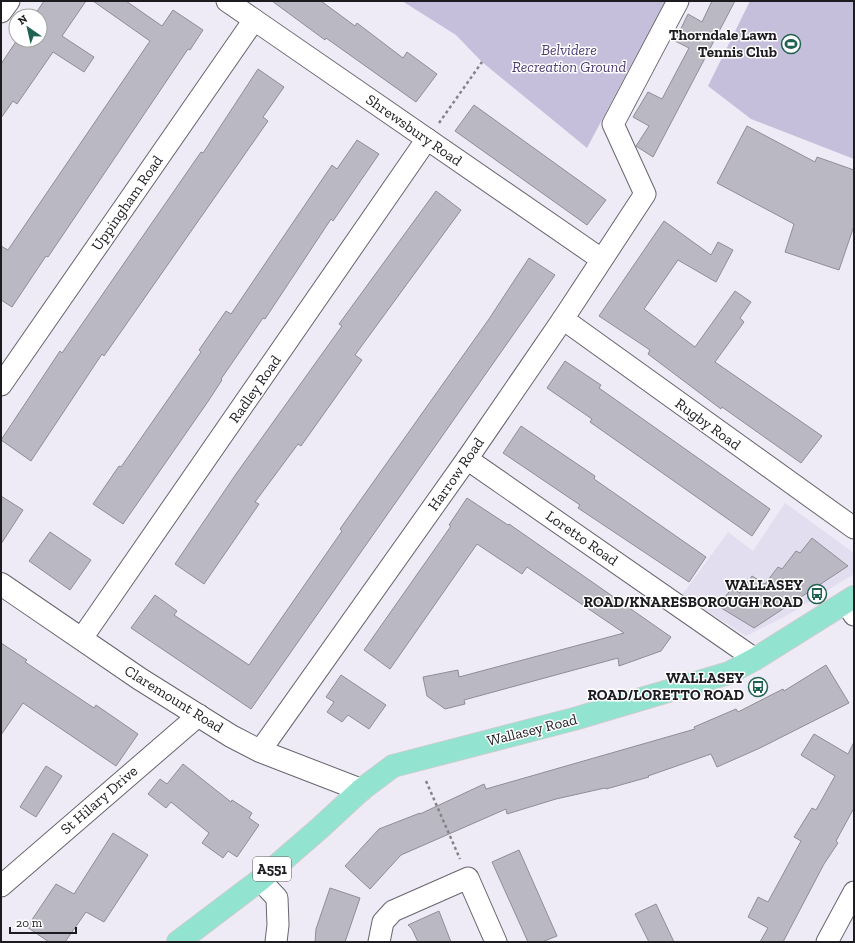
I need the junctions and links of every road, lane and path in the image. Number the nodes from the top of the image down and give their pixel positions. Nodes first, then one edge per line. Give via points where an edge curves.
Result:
1 (9, 1) edge
2 (226, 1) edge
3 (678, 1) edge
4 (1, 12) edge
5 (254, 20) junction
6 (482, 62) dead end
7 (427, 140) junction
8 (601, 259) junction
9 (563, 319) junction
10 (1, 385) edge
11 (467, 459) junction
12 (854, 528) edge
13 (1, 584) edge
14 (851, 605) edge
15 (82, 638) junction
16 (756, 659) junction
17 (199, 716) junction
18 (260, 751) junction
19 (417, 759) junction
20 (361, 790) junction
21 (468, 878) junction
22 (260, 880) junction
23 (1, 886) edge
24 (854, 892) edge
25 (178, 942) edge
26 (276, 942) edge
27 (379, 942) edge
28 (496, 942) edge
29 (827, 942) edge

1 - 4 street
2 - 5 street, Shrewsbury Road
3 - 8 street, Harrow Road via 613,124 645,194
5 - 7 street, Shrewsbury Road
5 - 10 street, Uppingham Road
6 - 7 path
7 - 8 street, Shrewsbury Road
7 - 15 street, Radley Road
8 - 9 street, Harrow Road
9 - 11 street, Harrow Road
9 - 12 street, Rugby Road
11 - 16 street, Loretto Road
11 - 18 street, Harrow Road
13 - 15 street, Claremount Road
14 - 16 main road, Wallasey Road / A551
15 - 17 street, Claremount Road
16 - 19 main road, Wallasey Road / A551 via 729,673 574,720
17 - 18 street, Claremount Road
17 - 23 street, St Hilary Drive
18 - 20 street, Claremount Road
19 - 20 main road, Wallasey Road / A551 via 393,766
19 - 21 path
20 - 22 main road, A551
21 - 27 street via 393,910 383,922
21 - 28 street
22 - 25 main road, A551
22 - 26 street via 277,898
24 - 29 street

